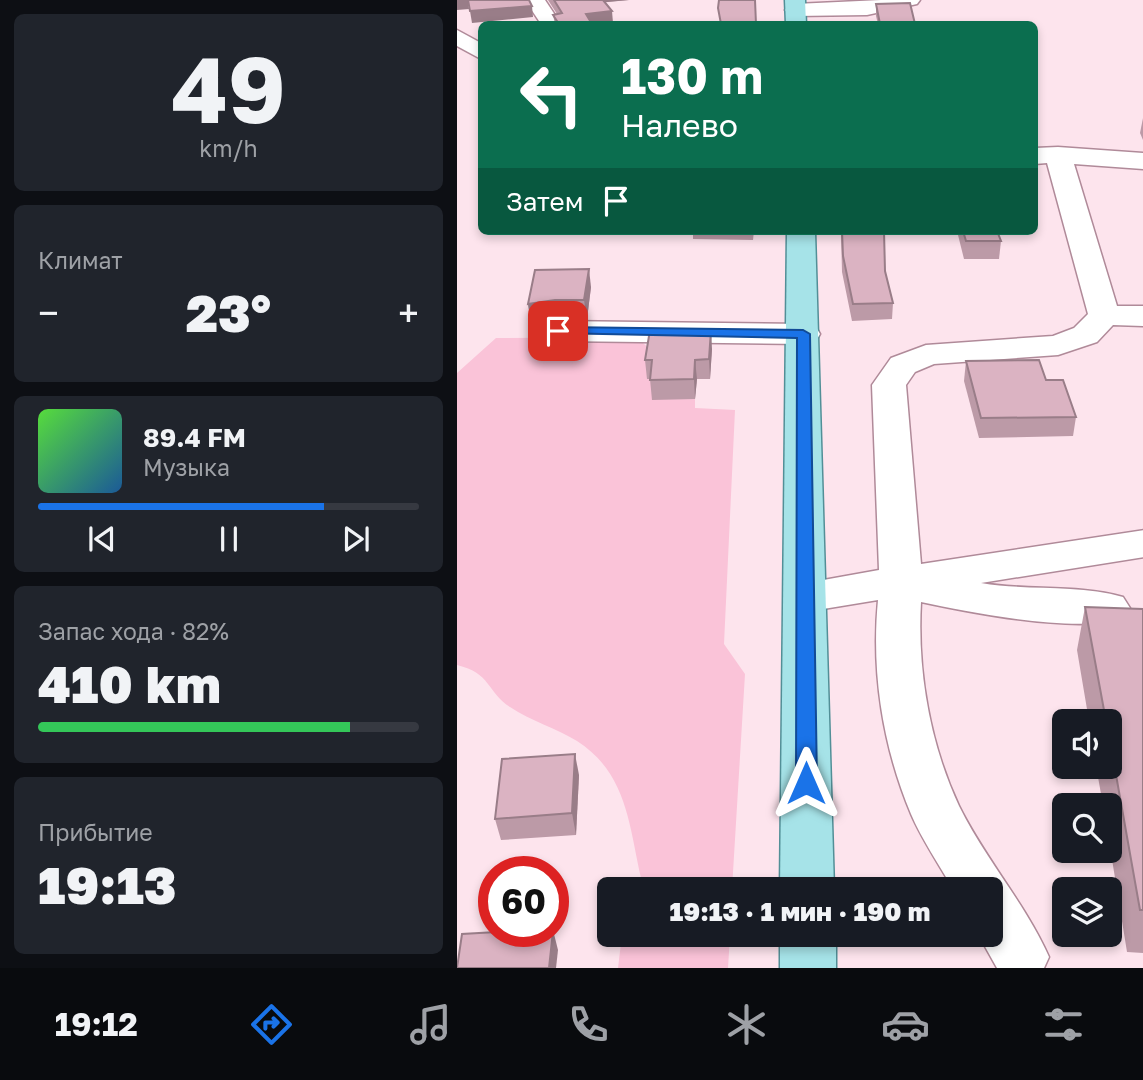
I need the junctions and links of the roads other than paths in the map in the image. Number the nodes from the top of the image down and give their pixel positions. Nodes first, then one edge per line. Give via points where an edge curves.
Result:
1 (535, 0) edge
2 (910, 0) edge
3 (795, 11) edge
4 (841, 11) edge
5 (549, 21) edge
6 (457, 36) edge
7 (478, 51) edge
8 (1046, 156) edge
9 (1143, 161) edge
10 (801, 235) edge
11 (1104, 315) junction
12 (1143, 316) edge
13 (558, 331) dead end
14 (803, 334) junction
15 (1143, 543) edge
16 (1062, 557) junction
17 (901, 582) junction
18 (805, 597) junction
19 (1125, 609) edge
20 (807, 877) edge
21 (974, 877) edge
22 (1003, 925) edge
23 (808, 947) edge
24 (1027, 964) edge
25 (808, 968) edge

1 - 5 street
2 - 4 street
3 - 4 street
6 - 7 street
8 - 9 street
8 - 11 street
10 - 14 main road
11 - 12 street
11 - 17 street via 1098,327 1076,340 1050,347 931,354 911,359 893,371 889,384
13 - 14 street
14 - 18 main road
15 - 16 street
16 - 17 street
16 - 19 street
17 - 18 street
17 - 19 street via 1013,604
17 - 21 street via 897,634 908,734 937,814
18 - 20 main road
22 - 24 street
23 - 25 main road

